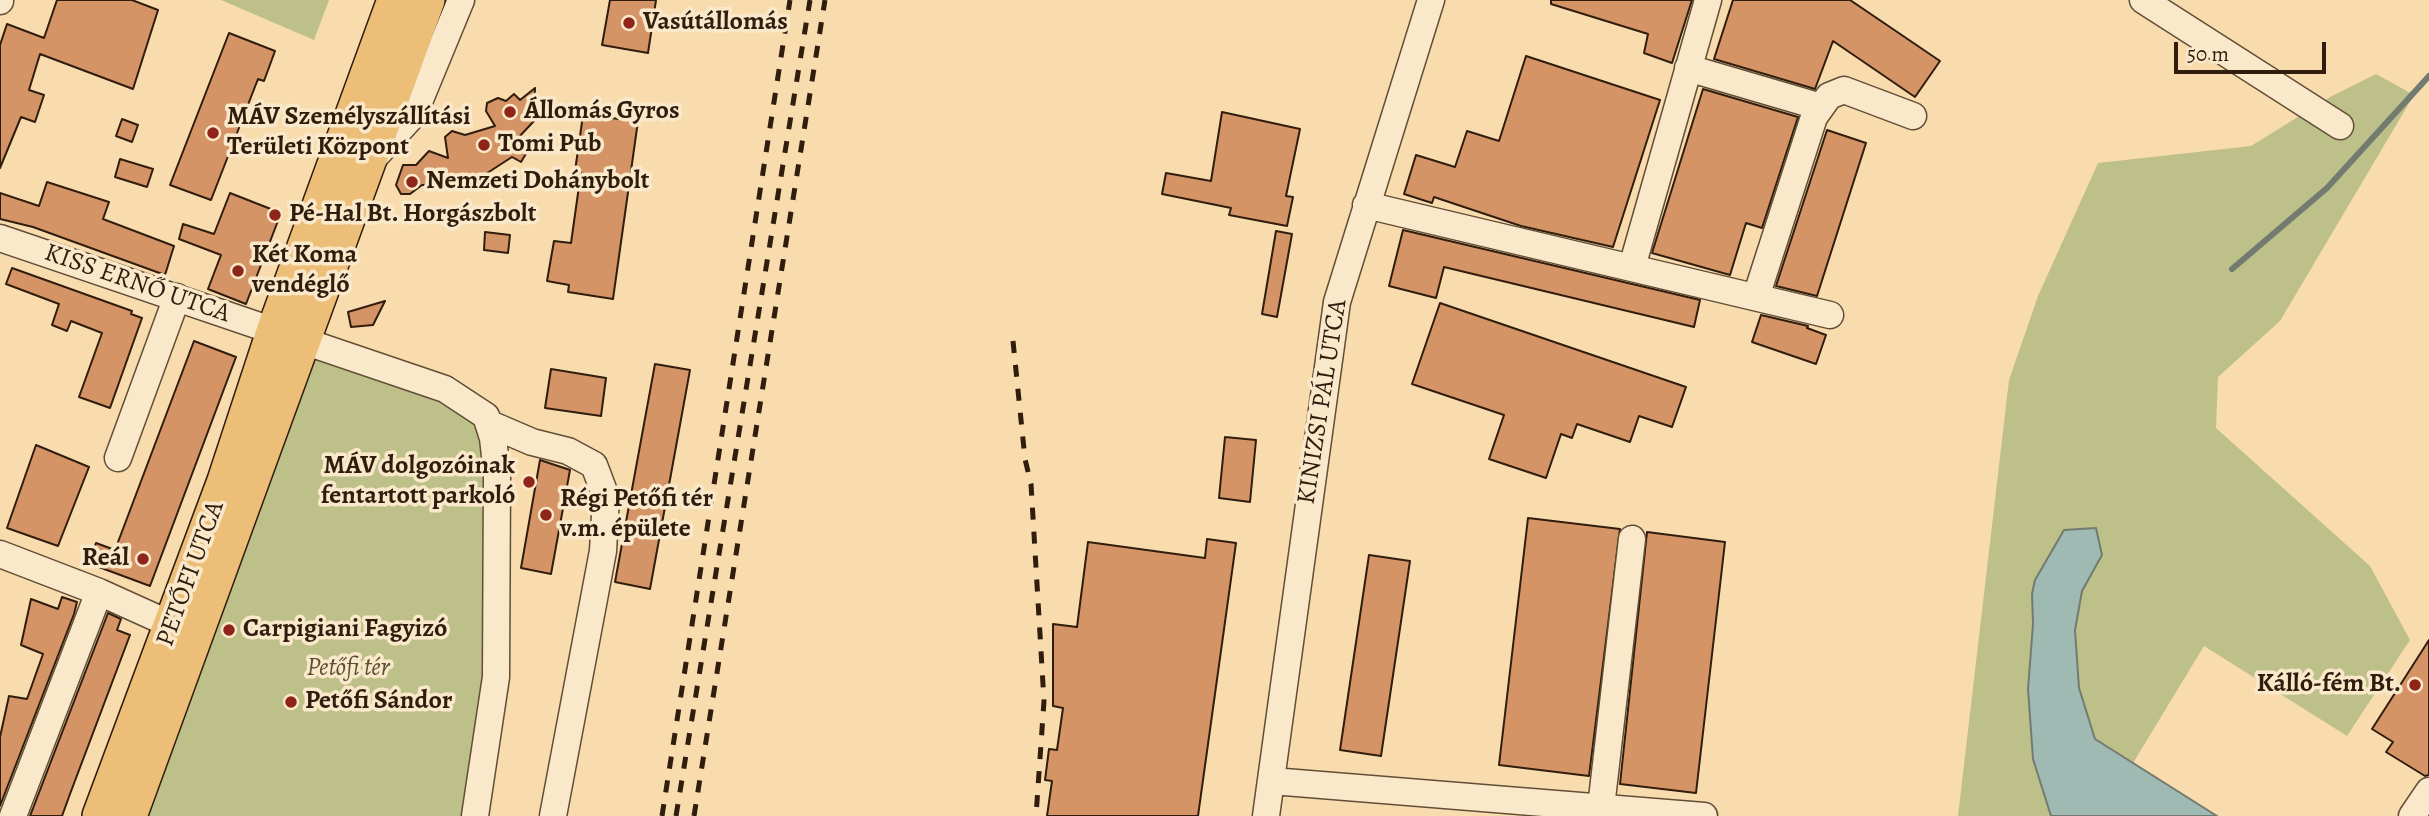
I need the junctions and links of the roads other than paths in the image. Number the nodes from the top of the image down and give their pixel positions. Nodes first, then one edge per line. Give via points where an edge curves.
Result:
1 (395, 0) edge
2 (427, 0) edge
3 (461, 0) edge
4 (1431, 0) edge
5 (1708, 0) edge
6 (2143, 0) edge
7 (1688, 68) junction
8 (1821, 107) junction
9 (1913, 116) dead end
10 (2340, 126) dead end
11 (366, 165) junction
12 (1366, 205) junction
13 (0, 238) edge
14 (1632, 267) junction
15 (177, 297) junction
16 (1756, 297) junction
17 (1830, 315) dead end
18 (288, 333) junction
19 (490, 424) junction
20 (118, 457) dead end
21 (1632, 539) dead end
22 (0, 554) edge
23 (99, 592) junction
24 (172, 625) junction
25 (1272, 781) junction
26 (2429, 791) edge
27 (1601, 812) edge
28 (13, 816) edge
29 (100, 816) edge
30 (129, 816) edge
31 (475, 816) edge
32 (553, 816) edge
33 (1266, 816) edge
34 (1704, 816) edge
35 (2412, 816) edge

1 - 18 main road
2 - 11 main road
3 - 11 street via 414,114
4 - 12 street, KINIZSI PÁL UTCA
5 - 7 street
6 - 10 street
7 - 8 street
7 - 14 street
8 - 9 street via 1829,96 1844,90
8 - 16 street
11 - 18 main road
12 - 14 street
12 - 25 street, KINIZSI PÁL UTCA via 1337,302 1327,356
13 - 15 street, KISS ERNŐ UTCA
14 - 16 street
15 - 18 street, KISS ERNŐ UTCA
15 - 20 street
16 - 17 street
18 - 19 street via 445,388 486,416
18 - 24 main road, PETŐFI UTCA via 225,481
18 - 30 main road, PETŐFI UTCA
19 - 31 street via 496,474 496,677
19 - 32 street via 594,465 606,497 603,551
21 - 27 street
22 - 23 street
23 - 24 street
23 - 28 street
24 - 29 main road, PETŐFI UTCA
25 - 27 street
25 - 33 street, KINIZSI PÁL UTCA
26 - 35 street
27 - 34 street

